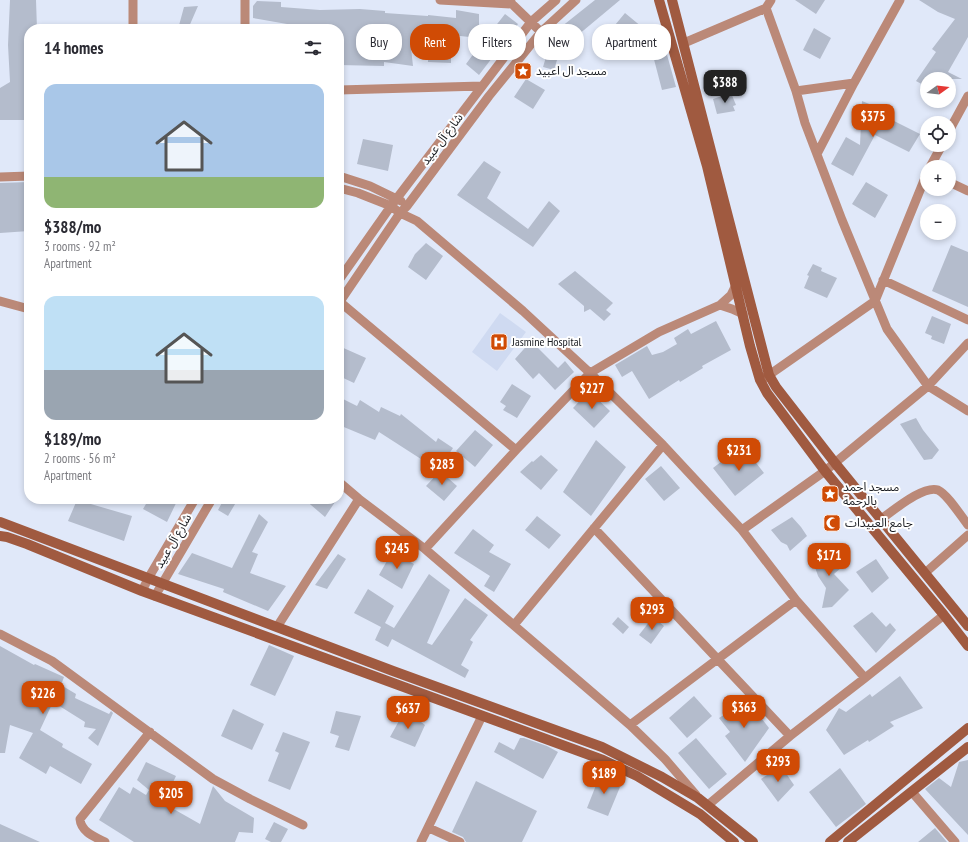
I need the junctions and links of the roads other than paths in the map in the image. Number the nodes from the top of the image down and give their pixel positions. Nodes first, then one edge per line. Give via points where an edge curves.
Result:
1 (133, 0) edge
2 (245, 0) edge
3 (440, 0) edge
4 (556, 0) edge
5 (576, 0) edge
6 (660, 0) edge
7 (672, 0) edge
8 (900, 0) edge
9 (511, 2) edge
10 (768, 4) edge
11 (531, 22) junction
12 (133, 24) edge
13 (245, 24) edge
14 (550, 24) edge
15 (534, 25) edge
16 (534, 41) edge
17 (684, 43) junction
18 (854, 83) junction
19 (482, 86) junction
20 (344, 90) edge
21 (796, 91) junction
22 (968, 96) edge
23 (956, 119) edge
24 (817, 154) junction
25 (24, 171) edge
26 (0, 172) edge
27 (24, 176) edge
28 (0, 177) edge
29 (344, 178) edge
30 (956, 185) edge
31 (344, 189) edge
32 (920, 190) edge
33 (968, 191) edge
34 (394, 202) junction
35 (404, 209) junction
36 (344, 273) edge
37 (883, 280) junction
38 (736, 285) junction
39 (344, 296) edge
40 (875, 300) junction
41 (0, 301) edge
42 (720, 305) junction
43 (344, 307) edge
44 (24, 308) edge
45 (743, 314) junction
46 (968, 320) edge
47 (968, 343) edge
48 (590, 373) junction
49 (765, 378) junction
50 (928, 386) junction
51 (968, 411) edge
52 (663, 445) junction
53 (516, 450) junction
54 (835, 462) junction
55 (825, 471) junction
56 (344, 486) edge
57 (359, 499) junction
58 (192, 504) edge
59 (209, 504) edge
60 (881, 519) junction
61 (0, 522) edge
62 (968, 525) edge
63 (594, 528) junction
64 (742, 530) junction
65 (968, 535) edge
66 (0, 536) edge
67 (425, 549) junction
68 (925, 573) junction
69 (149, 577) junction
70 (163, 583) junction
71 (142, 591) junction
72 (155, 596) junction
73 (796, 600) junction
74 (944, 615) junction
75 (514, 625) junction
76 (277, 626) junction
77 (968, 626) edge
78 (0, 634) edge
79 (968, 646) edge
80 (718, 659) junction
81 (865, 678) junction
82 (482, 716) junction
83 (630, 725) junction
84 (968, 728) edge
85 (150, 732) junction
86 (790, 736) junction
87 (968, 747) edge
88 (912, 792) junction
89 (698, 798) junction
90 (708, 805) junction
91 (303, 825) dead end
92 (429, 828) junction
93 (105, 842) edge
94 (421, 842) edge
95 (460, 842) edge
96 (734, 842) edge
97 (753, 842) edge
98 (830, 842) edge
99 (848, 842) edge
100 (955, 842) edge

1 - 12 street
2 - 13 street
3 - 9 street
4 - 11 street, شارع آل عبيد
5 - 14 street, شارع آل عبيد
6 - 38 street via 707,166
7 - 17 street
8 - 18 street
9 - 11 street
10 - 17 street
10 - 21 street
11 - 15 street
11 - 19 street, شارع آل عبيد
16 - 35 street, شارع آل عبيد
17 - 49 street
18 - 21 street
18 - 24 street
19 - 20 street
19 - 34 street, شارع آل عبيد
21 - 24 street
22 - 23 street
24 - 40 street
25 - 26 street
27 - 28 street
29 - 34 street via 370,186
30 - 33 street
31 - 34 street
32 - 37 street
34 - 35 street
34 - 36 street, شارع آل عبيد
35 - 39 street, شارع آل عبيد
35 - 48 street via 523,311
37 - 40 street
37 - 46 street
38 - 42 street via 731,295
38 - 45 street
40 - 49 street
40 - 50 street via 887,329
41 - 44 street
42 - 45 street
42 - 48 street via 659,332
43 - 53 street
45 - 49 street
47 - 50 street
48 - 52 street
48 - 53 street
49 - 54 street via 776,388
49 - 55 street via 767,393
50 - 51 street
50 - 54 street
52 - 63 street
52 - 64 street
53 - 67 street
54 - 55 street
54 - 60 street
55 - 64 street
55 - 74 street
56 - 57 street
57 - 67 street
57 - 76 street
58 - 69 street, شارع آل عبيد
59 - 70 street, شارع آل عبيد
60 - 62 street via 920,493 938,490 945,495
60 - 68 street
61 - 69 street
63 - 75 street
63 - 80 street
64 - 73 street
65 - 68 street
66 - 71 street
67 - 75 street
68 - 77 street
69 - 70 street
69 - 71 street, شارع آل عبيد
70 - 72 street, شارع آل عبيد
70 - 76 street
71 - 72 street
72 - 82 street
73 - 80 street
73 - 81 street
74 - 79 street
74 - 81 street
75 - 83 street
76 - 89 street via 602,747
78 - 85 street via 52,661
80 - 83 street
80 - 86 street
81 - 86 street
82 - 92 street
82 - 96 street via 603,760 636,776 700,814
83 - 89 street via 665,759
84 - 98 street
85 - 91 street via 213,779
85 - 93 street via 80,819 80,824 86,832
86 - 90 street
87 - 88 street
88 - 99 street
88 - 100 street
89 - 90 street
90 - 97 street
92 - 94 street
92 - 95 street

